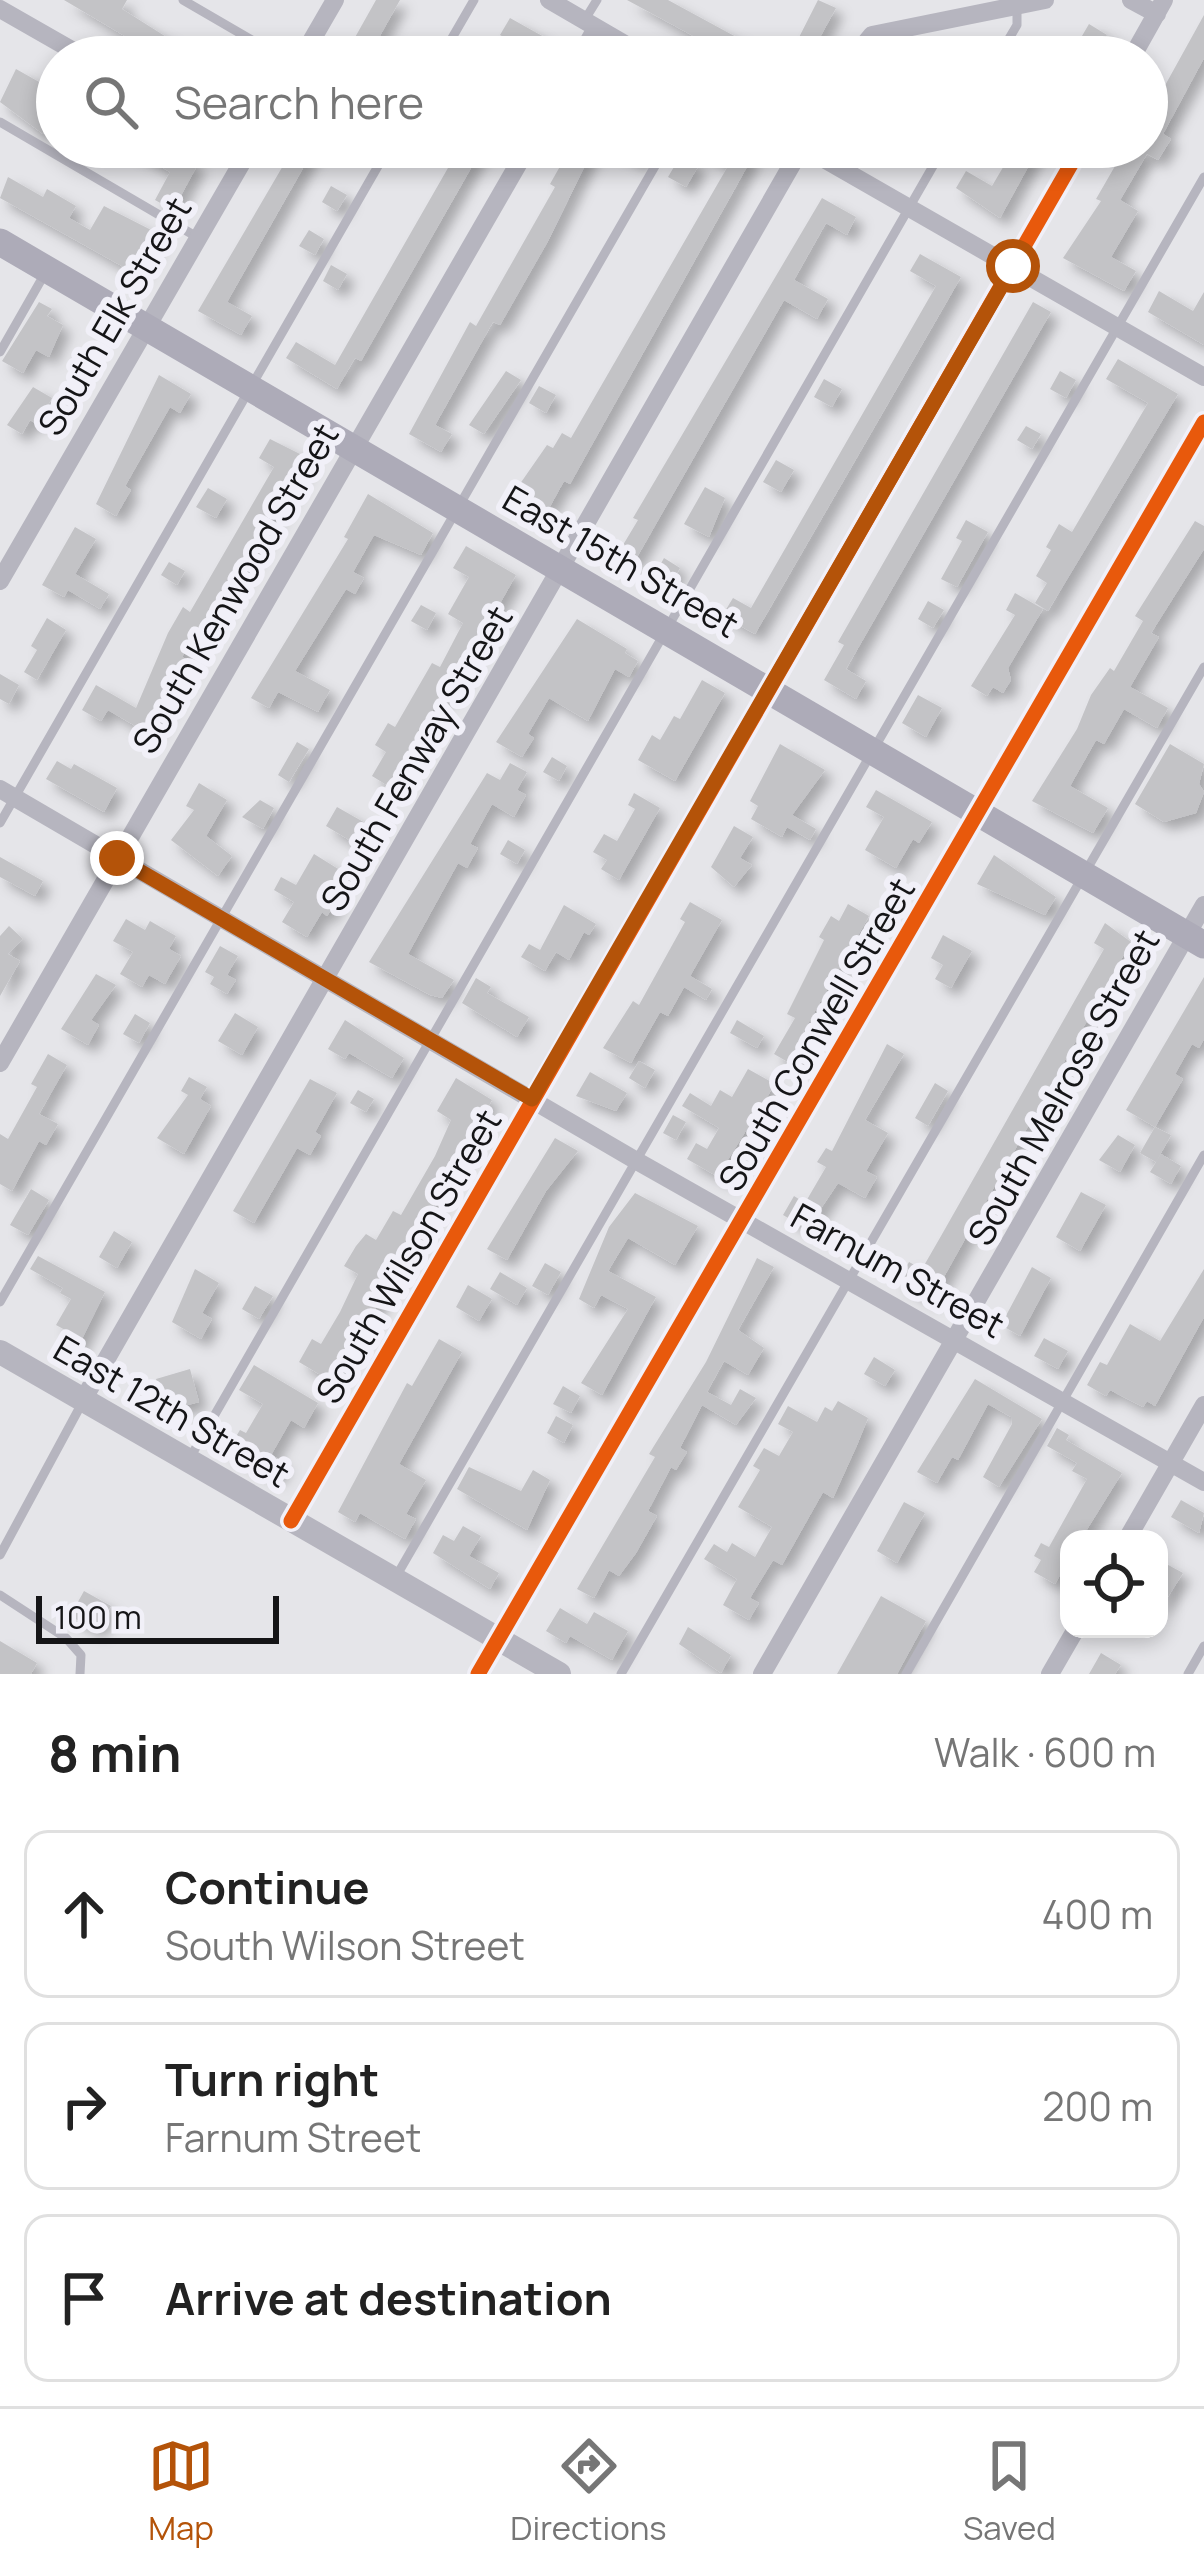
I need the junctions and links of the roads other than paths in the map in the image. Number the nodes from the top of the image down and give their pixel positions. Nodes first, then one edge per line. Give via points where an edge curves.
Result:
1 (183, 0) edge
2 (335, 0) edge
3 (473, 0) edge
4 (549, 0) edge
5 (597, 0) edge
6 (1045, 0) edge
7 (1131, 0) edge
8 (1017, 6) junction
9 (1160, 7) edge
10 (0, 9) edge
11 (590, 24) junction
12 (47, 36) edge
13 (245, 36) edge
14 (314, 36) edge
15 (453, 36) edge
16 (586, 36) edge
17 (611, 36) edge
18 (871, 36) edge
19 (1010, 36) edge
20 (1144, 36) edge
21 (0, 122) edge
22 (36, 143) edge
23 (79, 168) edge
24 (236, 168) edge
25 (376, 168) edge
26 (515, 168) edge
27 (654, 168) edge
28 (791, 168) edge
29 (841, 168) edge
30 (932, 168) edge
31 (1069, 168) edge
32 (1204, 176) edge
33 (909, 206) junction
34 (197, 237) junction
35 (0, 242) edge
36 (1013, 266) junction
37 (47, 270) junction
38 (146, 326) junction
39 (1118, 327) junction
40 (0, 352) edge
41 (1204, 377) edge
42 (250, 386) junction
43 (1204, 422) edge
44 (354, 446) junction
45 (459, 508) junction
46 (561, 568) junction
47 (0, 580) edge
48 (666, 629) junction
49 (1204, 667) edge
50 (769, 690) junction
51 (872, 750) junction
52 (7, 794) edge
53 (980, 812) junction
54 (0, 824) edge
55 (117, 858) junction
56 (1082, 873) junction
57 (1204, 904) edge
58 (221, 918) junction
59 (1195, 940) edge
60 (328, 978) junction
61 (429, 1040) junction
62 (0, 1063) edge
63 (532, 1099) junction
64 (1204, 1155) edge
65 (635, 1160) junction
66 (743, 1220) junction
67 (849, 1280) junction
68 (0, 1302) edge
69 (958, 1342) junction
70 (0, 1352) edge
71 (83, 1400) junction
72 (1064, 1402) junction
73 (1204, 1405) edge
74 (189, 1461) junction
75 (1172, 1463) junction
76 (1204, 1482) edge
77 (291, 1521) junction
78 (1132, 1530) edge
79 (0, 1556) edge
80 (394, 1580) junction
81 (0, 1595) edge
82 (1071, 1638) edge
83 (498, 1639) junction
84 (1204, 1646) edge
85 (80, 1674) edge
86 (478, 1674) edge
87 (559, 1674) edge
88 (620, 1674) edge
89 (762, 1674) edge
90 (906, 1674) edge
91 (1050, 1674) edge
92 (1188, 1674) edge

1 - 13 lane
2 - 14 street
3 - 15 lane
4 - 11 street
5 - 11 lane
6 - 8 street
7 - 9 street
8 - 18 street
8 - 19 lane
9 - 20 street
10 - 12 street
11 - 16 street
11 - 17 street
21 - 22 lane
23 - 34 lane
24 - 34 street, South Elk Street
25 - 42 lane
26 - 44 street, South Kenwood Street
27 - 45 lane
28 - 46 street, South Fenway Street
29 - 33 street
30 - 33 lane
31 - 36 street, South Wilson Street
32 - 39 lane
33 - 36 street
33 - 48 lane
34 - 38 street, South Elk Street
35 - 37 main road, East 15th Street
36 - 39 street
36 - 50 street, South Wilson Street
37 - 38 main road, East 15th Street
37 - 40 lane
38 - 42 main road, East 15th Street
38 - 47 street, South Elk Street
39 - 41 street
39 - 51 lane
42 - 44 main road, East 15th Street
42 - 52 lane
43 - 53 street, South Conwell Street
44 - 45 main road, East 15th Street
44 - 55 street, South Kenwood Street
45 - 46 main road, East 15th Street
45 - 58 lane
46 - 48 main road, East 15th Street
46 - 60 street, South Fenway Street
48 - 50 main road, East 15th Street
48 - 61 lane
49 - 56 lane
50 - 51 main road, East 15th Street
50 - 63 street, South Wilson Street
51 - 53 main road, East 15th Street
51 - 65 lane
52 - 54 lane
52 - 55 street, Farnum Street
53 - 56 main road, East 15th Street
53 - 66 street, South Conwell Street
55 - 58 street, Farnum Street
55 - 62 street, South Kenwood Street
56 - 59 main road, East 15th Street
56 - 67 lane
57 - 59 street, South Melrose Street
58 - 60 street, Farnum Street
58 - 68 lane
59 - 69 street, South Melrose Street
60 - 61 street, Farnum Street
60 - 71 street, South Fenway Street
61 - 63 street, Farnum Street
61 - 74 lane
63 - 65 street, Farnum Street
63 - 77 street, South Wilson Street
64 - 72 lane
65 - 66 street, Farnum Street
65 - 80 lane
66 - 67 street, Farnum Street
66 - 83 street, South Conwell Street
67 - 69 street, Farnum Street
67 - 88 lane
69 - 72 street, Farnum Street
69 - 89 street, South Melrose Street
70 - 71 street, East 12th Street
71 - 74 street, East 12th Street
71 - 79 lane
72 - 75 street, Farnum Street
72 - 90 lane
73 - 75 street
74 - 77 street, East 12th Street
75 - 76 street, Farnum Street
75 - 78 street
77 - 80 street, East 12th Street
80 - 83 street, East 12th Street
81 - 85 lane via 67,1638 81,1655
82 - 91 street
83 - 86 street, South Conwell Street
83 - 87 street, East 12th Street
84 - 92 lane

